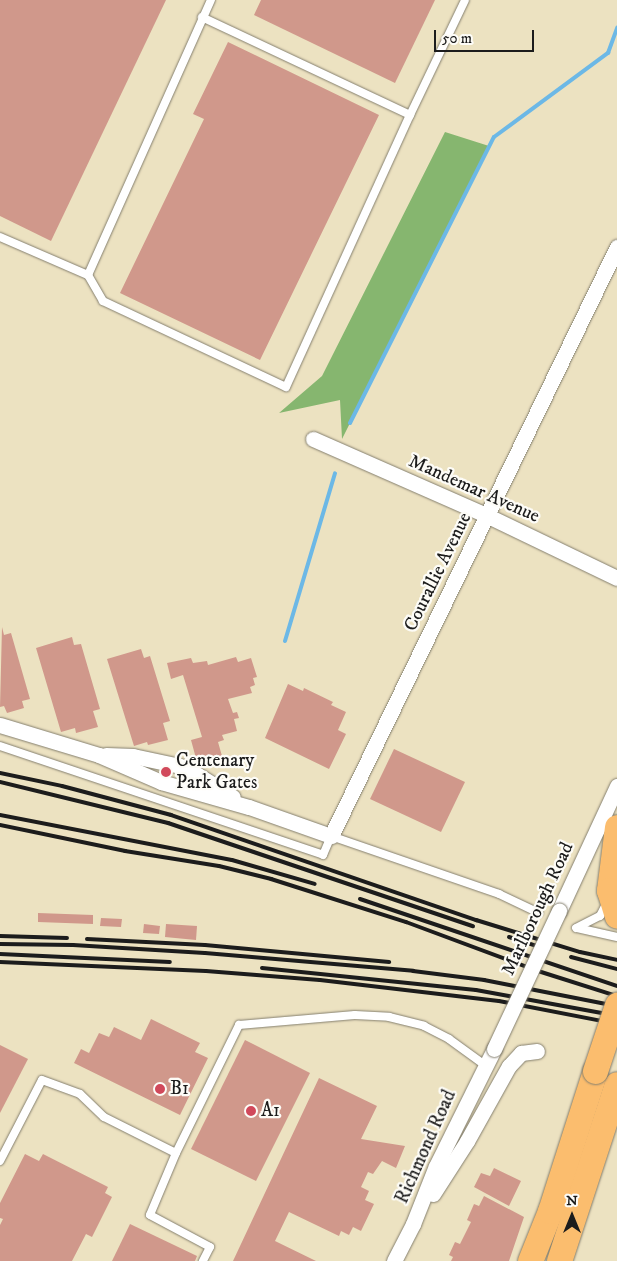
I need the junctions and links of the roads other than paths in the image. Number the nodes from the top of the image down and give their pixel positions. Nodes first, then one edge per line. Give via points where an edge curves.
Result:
1 (211, 0) edge
2 (465, 0) edge
3 (202, 17) junction
4 (410, 115) junction
5 (0, 237) edge
6 (617, 247) edge
7 (88, 275) junction
8 (313, 439) dead end
9 (488, 516) junction
10 (617, 578) edge
11 (0, 726) edge
12 (0, 746) edge
13 (99, 755) junction
14 (180, 766) junction
15 (173, 786) junction
16 (617, 786) edge
17 (249, 807) junction
18 (617, 827) edge
19 (330, 836) junction
20 (609, 890) junction
21 (539, 913) dead end
22 (617, 916) edge
23 (617, 936) edge
24 (617, 1005) edge
25 (494, 1049) joint
26 (537, 1051) dead end
27 (486, 1066) junction
28 (617, 1084) edge
29 (176, 1153) junction
30 (0, 1161) edge
31 (413, 1224) junction
32 (203, 1261) edge
33 (394, 1261) edge
34 (530, 1261) edge
35 (559, 1261) edge

1 - 3 lane
2 - 4 lane
3 - 4 lane
3 - 7 lane
4 - 7 lane via 286,387 103,301
5 - 7 lane
6 - 9 street, Courallie Avenue
8 - 9 street, Mandemar Avenue
9 - 10 street, Mandemar Avenue
9 - 19 street, Courallie Avenue
11 - 13 street
12 - 19 lane via 323,854
13 - 14 street via 133,756
13 - 15 street
14 - 15 street
14 - 17 street
15 - 17 street
16 - 25 street, Marlborough Road, bridge
17 - 19 street
18 - 20 highway
19 - 21 lane via 499,894
20 - 22 highway
20 - 23 lane via 600,916 576,928
24 - 34 highway, bridge via 550,1210
25 - 27 street, Richmond Road
26 - 31 street via 521,1054 509,1066 467,1141
27 - 29 lane via 449,1039 424,1026 388,1017 355,1015 239,1025
27 - 31 street, Richmond Road via 436,1166
28 - 35 highway
29 - 30 lane via 104,1117 80,1094 42,1080
29 - 32 lane via 150,1215 210,1247
31 - 33 street, Richmond Road

